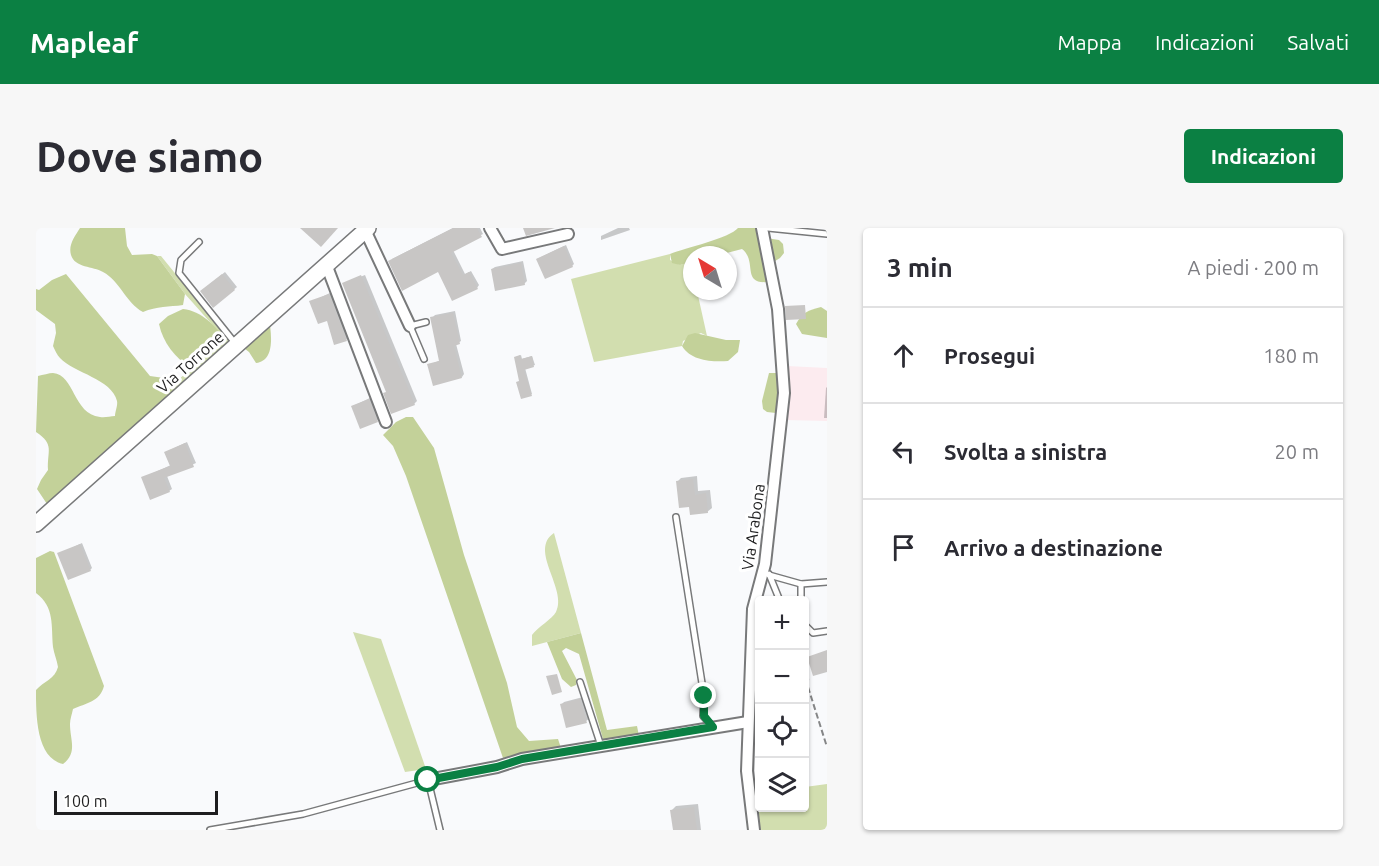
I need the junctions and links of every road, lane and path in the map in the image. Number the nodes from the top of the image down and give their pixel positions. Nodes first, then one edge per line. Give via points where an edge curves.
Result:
1 (490, 228) edge
2 (762, 228) edge
3 (768, 228) edge
4 (366, 229) edge
5 (568, 234) dead end
6 (827, 234) edge
7 (199, 242) dead end
8 (327, 264) junction
9 (426, 321) dead end
10 (410, 326) junction
11 (236, 345) junction
12 (424, 359) dead end
13 (386, 422) dead end
14 (676, 517) dead end
15 (36, 524) edge
16 (767, 569) junction
17 (827, 582) edge
18 (801, 584) junction
19 (778, 596) edge
20 (801, 596) edge
21 (809, 629) edge
22 (827, 631) edge
23 (580, 682) dead end
24 (809, 691) edge
25 (748, 722) junction
26 (713, 727) junction
27 (601, 746) junction
28 (827, 747) edge
29 (428, 780) junction
30 (210, 830) edge
31 (440, 830) edge
32 (754, 830) edge

1 - 5 street via 502,249
2 - 16 street, Via Arabona via 778,309 784,393
3 - 6 lane
4 - 8 main road, Via Torrone
4 - 10 street
7 - 11 lane via 181,260 179,273
8 - 11 main road, Via Torrone
8 - 13 street
9 - 10 lane
10 - 12 lane
11 - 15 main road, Via Torrone
14 - 26 lane via 704,716
16 - 18 lane
16 - 19 lane
16 - 25 street, Via Arabona via 753,609
17 - 18 lane
18 - 20 lane
21 - 22 lane via 813,633
23 - 27 lane
24 - 28 path
25 - 26 street
25 - 32 street, Via Arabona via 747,771
26 - 27 street
27 - 29 street
29 - 30 lane via 303,814
29 - 31 lane

